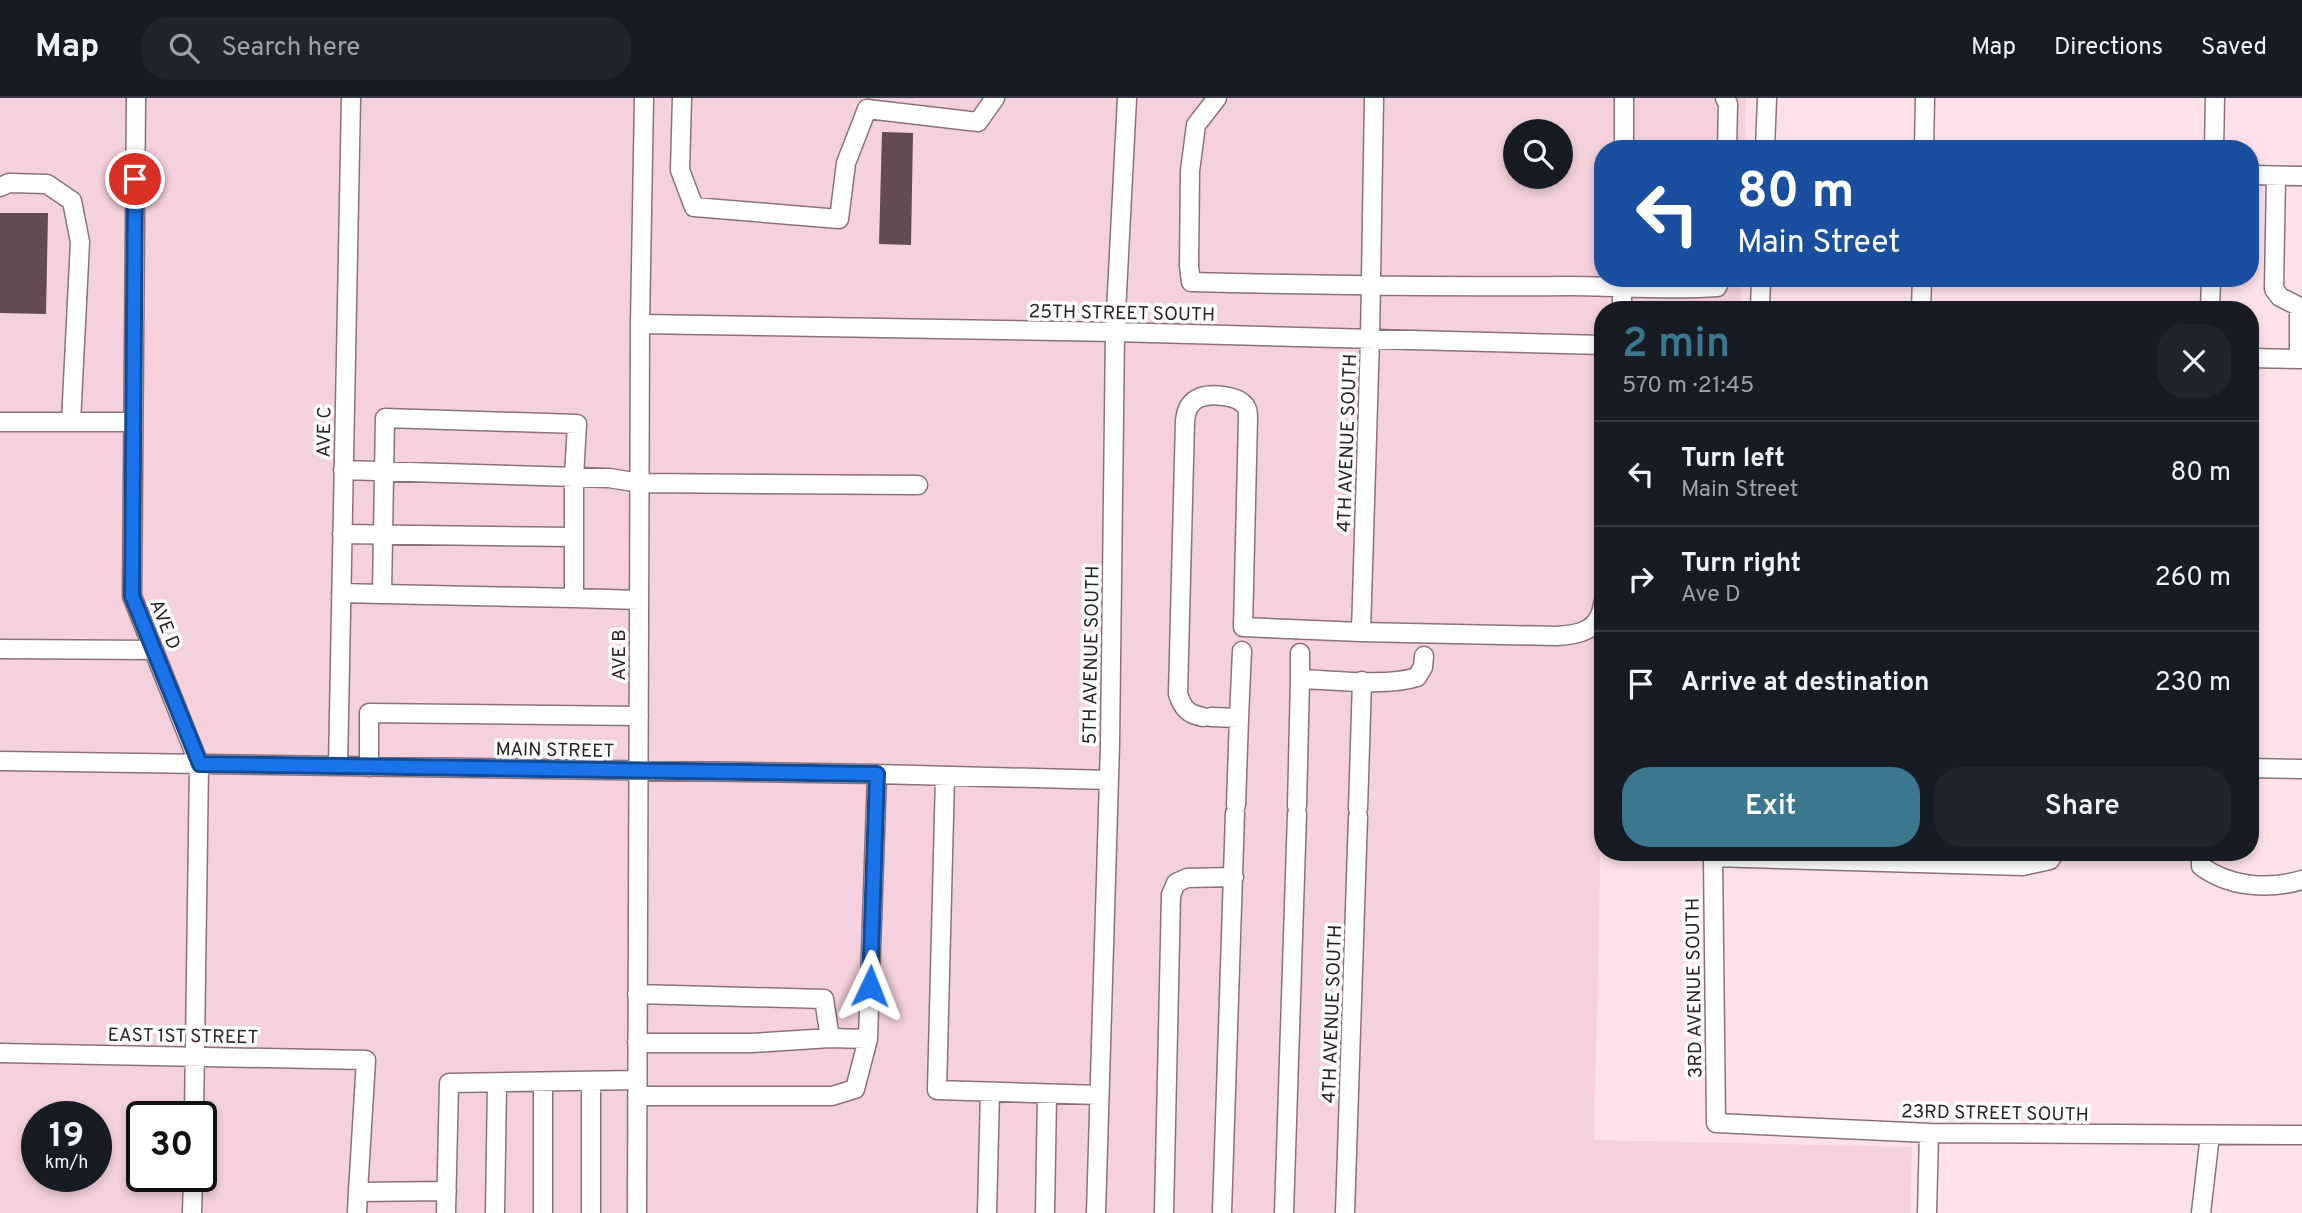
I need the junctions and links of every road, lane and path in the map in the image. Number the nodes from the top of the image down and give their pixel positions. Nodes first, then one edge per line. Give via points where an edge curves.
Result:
1 (136, 98) edge
2 (351, 98) edge
3 (644, 98) edge
4 (682, 98) edge
5 (995, 98) edge
6 (1127, 98) edge
7 (1217, 98) edge
8 (1374, 98) edge
9 (1624, 98) edge
10 (1725, 98) edge
11 (1767, 98) edge
12 (1925, 98) edge
13 (2215, 98) edge
14 (1624, 140) edge
15 (1727, 140) edge
16 (1765, 140) edge
17 (1924, 140) edge
18 (2214, 140) edge
19 (2259, 175) edge
20 (2276, 176) junction
21 (2302, 176) edge
22 (0, 187) edge
23 (1594, 283) edge
24 (1371, 287) junction
25 (1686, 287) edge
26 (1717, 287) edge
27 (2301, 308) edge
28 (640, 324) junction
29 (1115, 332) junction
30 (1370, 339) junction
31 (1594, 345) edge
32 (2259, 358) edge
33 (2300, 359) edge
34 (0, 422) edge
35 (71, 422) junction
36 (133, 422) junction
37 (344, 470) junction
38 (384, 471) junction
39 (574, 477) junction
40 (640, 483) junction
41 (918, 485) dead end
42 (342, 534) junction
43 (383, 535) junction
44 (574, 537) junction
45 (341, 593) junction
46 (382, 594) junction
47 (574, 597) junction
48 (639, 600) junction
49 (1594, 625) edge
50 (1361, 632) junction
51 (1242, 640) junction
52 (1299, 642) junction
53 (1425, 646) junction
54 (0, 649) edge
55 (153, 650) junction
56 (1300, 679) junction
57 (1362, 681) junction
58 (339, 712) junction
59 (369, 713) junction
60 (639, 716) junction
61 (1239, 718) junction
62 (0, 761) edge
63 (200, 764) junction
64 (338, 766) junction
65 (369, 767) junction
66 (2259, 768) edge
67 (2302, 769) edge
68 (639, 771) junction
69 (877, 774) junction
70 (945, 777) junction
71 (1109, 780) junction
72 (1713, 861) edge
73 (1851, 861) edge
74 (2046, 861) edge
75 (2203, 861) edge
76 (1234, 877) junction
77 (2302, 880) edge
78 (637, 994) junction
79 (830, 1038) junction
80 (868, 1039) junction
81 (637, 1043) junction
82 (0, 1053) edge
83 (195, 1056) junction
84 (591, 1081) junction
85 (497, 1083) junction
86 (543, 1083) junction
87 (637, 1088) junction
88 (990, 1092) junction
89 (1047, 1094) junction
90 (1716, 1094) joint
91 (1099, 1096) junction
92 (194, 1101) edge
93 (1929, 1133) junction
94 (2210, 1135) junction
95 (2302, 1135) edge
96 (447, 1191) junction
97 (193, 1192) edge
98 (358, 1192) junction
99 (637, 1212) edge
100 (1346, 1212) edge
101 (192, 1213) edge
102 (357, 1213) edge
103 (446, 1213) edge
104 (495, 1213) edge
105 (543, 1213) edge
106 (591, 1213) edge
107 (987, 1213) edge
108 (1045, 1213) edge
109 (1096, 1213) edge
110 (1164, 1213) edge
111 (1222, 1213) edge
112 (1284, 1213) edge
113 (1927, 1213) edge
114 (2201, 1213) edge

1 - 36 street, AVE D
2 - 37 street, AVE C
3 - 28 street, AVE B
4 - 5 street via 680,170 694,207 839,219 846,163 867,109 978,122
6 - 29 street, 5TH AVENUE SOUTH
7 - 24 street via 1196,125 1190,171 1191,282
8 - 24 street, 4TH AVENUE SOUTH
9 - 14 street
10 - 15 street
11 - 16 street
12 - 17 street
13 - 18 street
19 - 20 street
20 - 21 street
20 - 27 street via 2274,289
22 - 35 street via 47,184 72,201 80,242
23 - 24 street
24 - 30 street, 4TH AVENUE SOUTH
25 - 26 street
27 - 33 street
28 - 29 street, 25TH STREET SOUTH
28 - 40 street, AVE B
29 - 30 street, 25TH STREET SOUTH
29 - 71 street, 5TH AVENUE SOUTH
30 - 31 street, 25TH STREET SOUTH
30 - 50 street, 4TH AVENUE SOUTH
32 - 33 street
34 - 35 street
35 - 36 street
36 - 55 street, AVE D via 132,596
37 - 38 street
37 - 42 street, AVE C
38 - 39 street
38 - 39 street via 385,418 421,418 577,424
38 - 43 street
39 - 40 street
39 - 44 street
40 - 41 street
40 - 48 street, AVE B
42 - 43 street
42 - 45 street, AVE C
43 - 44 street
43 - 46 street
44 - 47 street
45 - 46 street
45 - 58 street, AVE C
46 - 47 street
47 - 48 street
48 - 60 street, AVE B
49 - 53 street via 1575,635
50 - 52 street
50 - 53 street
51 - 52 street
51 - 61 street
51 - 61 street via 1248,418 1245,406 1236,398 1198,398 1187,407 1185,421 1178,694 1191,715
52 - 56 street
53 - 57 street via 1417,677
54 - 55 street
55 - 63 street, AVE D
56 - 57 street
56 - 112 street
57 - 100 street, 4TH AVENUE SOUTH
58 - 59 street
58 - 64 street, AVE C
59 - 60 street
59 - 65 street
60 - 68 street, AVE B
61 - 76 street
62 - 63 street, MAIN STREET
63 - 64 street, MAIN STREET
63 - 83 street, AVE D
64 - 65 street, MAIN STREET
65 - 68 street, MAIN STREET
66 - 67 street
68 - 69 street, MAIN STREET
68 - 78 street, AVE B
69 - 70 street, MAIN STREET
69 - 80 street
70 - 71 street, MAIN STREET
70 - 88 street via 937,1090
71 - 91 street, 5TH AVENUE SOUTH
72 - 90 street, 3RD AVENUE SOUTH
73 - 74 street, 3RD AVENUE SOUTH via 2023,866
75 - 77 street via 2216,877 2234,883
76 - 110 street via 1187,878 1176,883 1171,895
76 - 111 street
78 - 79 street via 824,999
78 - 81 street, AVE B
79 - 80 street
79 - 81 street
80 - 87 street via 855,1089 832,1096
81 - 87 street, AVE B
82 - 83 street, EAST 1ST STREET
83 - 92 street, AVE D
83 - 98 street, EAST 1ST STREET via 366,1060
84 - 86 street
84 - 87 street
84 - 106 street
85 - 86 street
85 - 96 street via 449,1083
85 - 104 street
86 - 105 street
87 - 99 street, AVE B
88 - 89 street
88 - 107 street
89 - 91 street
89 - 108 street
90 - 93 street, 23RD STREET SOUTH via 1716,1123
91 - 109 street, 5TH AVENUE SOUTH
93 - 94 street, 23RD STREET SOUTH
93 - 113 street
94 - 95 street, 23RD STREET SOUTH
94 - 114 street
96 - 98 street
96 - 103 street
97 - 101 street
98 - 102 street

